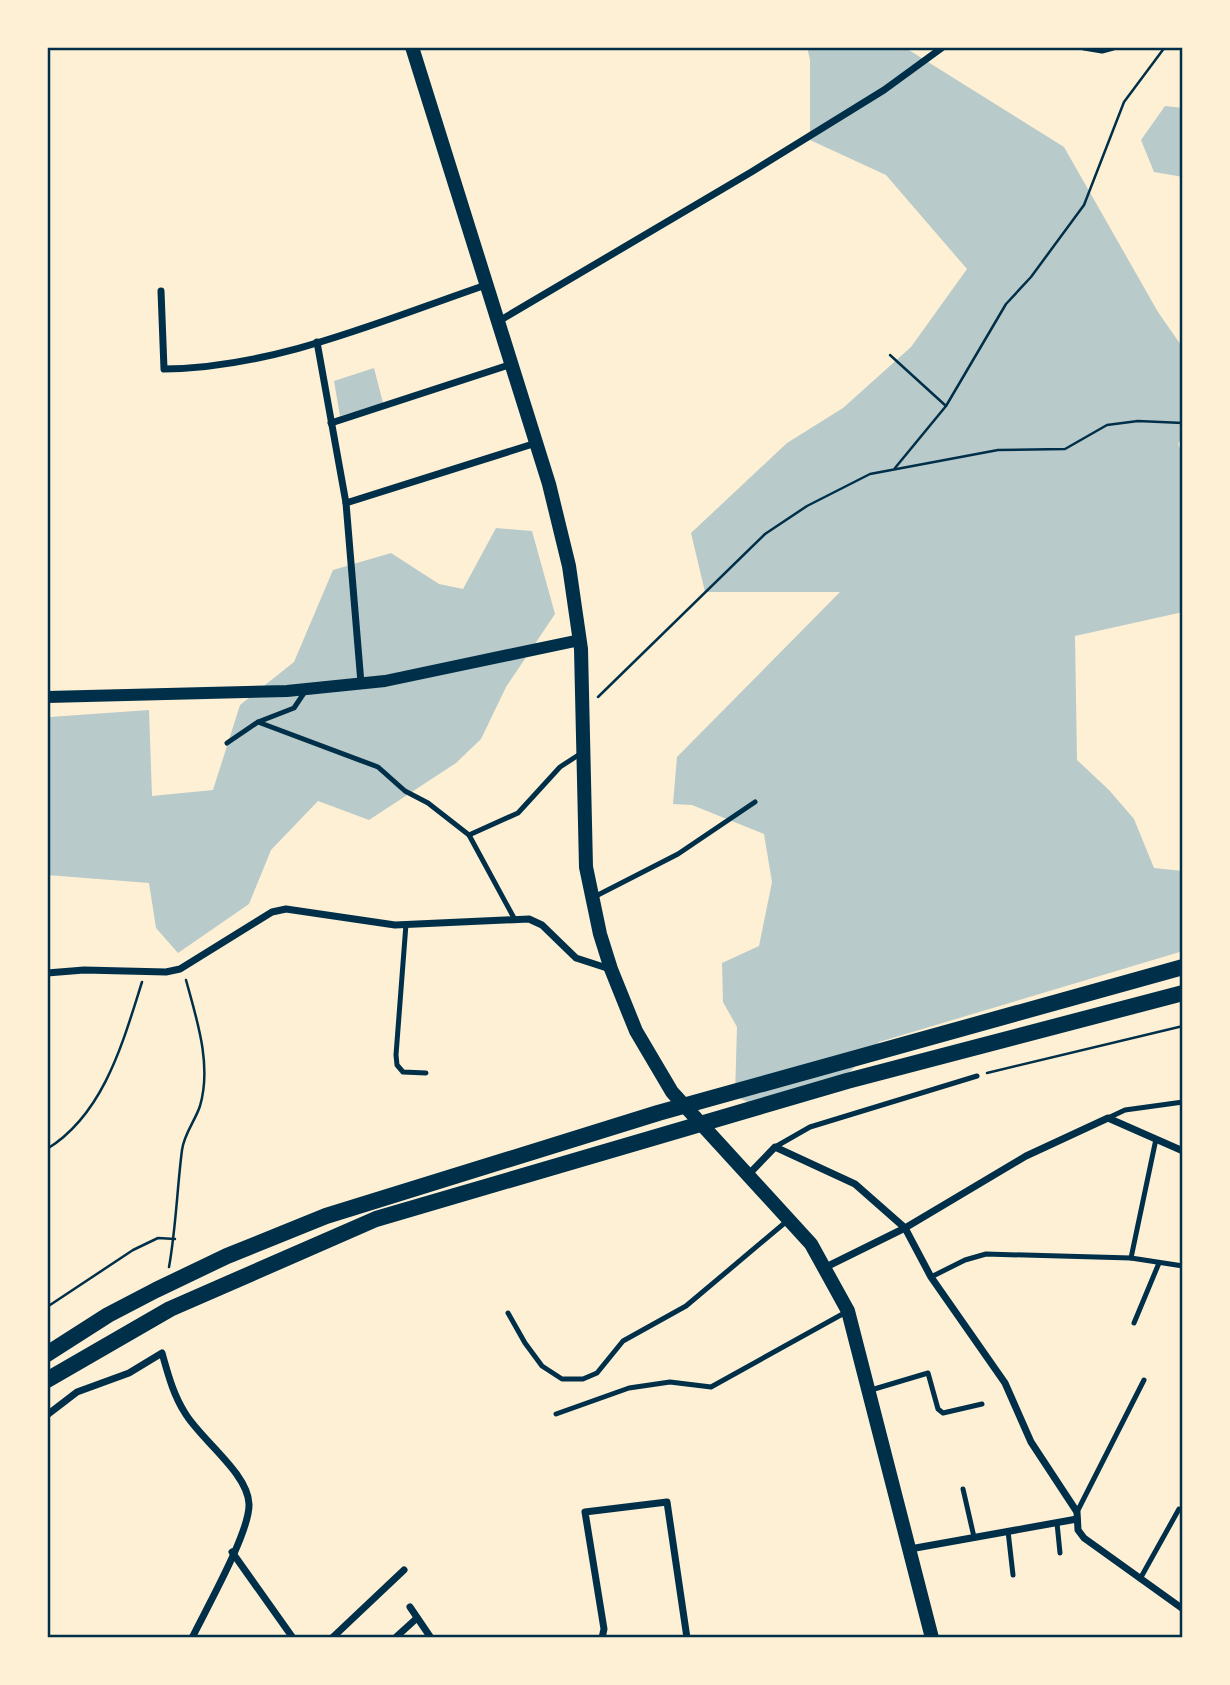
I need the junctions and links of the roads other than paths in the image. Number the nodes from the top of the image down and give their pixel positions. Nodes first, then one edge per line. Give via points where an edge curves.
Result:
1 (412, 47) edge
2 (943, 47) edge
3 (1084, 47) edge
4 (1113, 47) edge
5 (486, 285) junction
6 (161, 291) dead end
7 (498, 322) junction
8 (317, 342) junction
9 (512, 364) junction
10 (331, 423) junction
11 (536, 443) junction
12 (346, 503) junction
13 (580, 640) junction
14 (361, 683) junction
15 (307, 689) junction
16 (47, 697) edge
17 (258, 722) junction
18 (227, 743) dead end
19 (583, 752) junction
20 (755, 802) dead end
21 (469, 835) junction
22 (591, 898) junction
23 (514, 918) junction
24 (406, 924) junction
25 (1183, 967) edge
26 (611, 969) junction
27 (47, 973) edge
28 (1183, 993) edge
29 (426, 1073) dead end
30 (977, 1076) road end
31 (1183, 1102) edge
32 (1108, 1118) junction
33 (1156, 1139) junction
34 (775, 1147) junction
35 (1183, 1151) edge
36 (748, 1174) junction
37 (789, 1219) junction
38 (905, 1228) junction
39 (1130, 1258) junction
40 (1159, 1263) junction
41 (1183, 1266) edge
42 (827, 1268) junction
43 (931, 1277) junction
44 (848, 1311) junction
45 (508, 1313) dead end
46 (1134, 1323) dead end
47 (47, 1354) edge
48 (47, 1380) edge
49 (1144, 1380) dead end
50 (870, 1390) junction
51 (982, 1404) dead end
52 (556, 1414) dead end
53 (47, 1415) edge
54 (963, 1489) dead end
55 (1179, 1509) dead end
56 (1077, 1515) junction
57 (1057, 1522) junction
58 (1008, 1531) junction
59 (974, 1538) junction
60 (910, 1549) junction
61 (232, 1552) junction
62 (1060, 1553) dead end
63 (404, 1570) dead end
64 (1013, 1575) dead end
65 (1140, 1579) junction
66 (410, 1607) dead end
67 (1183, 1609) edge
68 (417, 1618) junction
69 (192, 1638) edge
70 (293, 1638) edge
71 (332, 1638) edge
72 (396, 1638) edge
73 (431, 1638) edge
74 (602, 1638) edge
75 (687, 1638) edge
76 (932, 1638) edge

1 - 5 main road
2 - 7 street via 884,90 753,171
3 - 4 street
5 - 7 main road
5 - 8 street
6 - 8 street via 164,369 205,368
7 - 9 main road
8 - 10 street
9 - 10 street
9 - 11 main road
10 - 12 street
11 - 12 street
11 - 13 main road via 569,566
12 - 14 street
13 - 14 street
13 - 19 main road
14 - 15 street
15 - 16 street
15 - 17 lane via 294,708
17 - 18 lane
17 - 21 lane via 378,767
19 - 21 lane via 561,767 518,813
19 - 22 main road via 583,827
20 - 22 lane via 678,854
21 - 23 lane
22 - 26 main road
23 - 24 street
23 - 26 street via 542,925 576,958
24 - 27 street via 286,909 272,912 183,967 166,972
24 - 29 lane via 397,1065 403,1072
25 - 47 main road via 712,1097 385,1196 288,1230 156,1290
26 - 36 main road via 636,1031 672,1093
28 - 48 main road via 846,1081 376,1219 170,1309
30 - 34 lane via 810,1127
31 - 32 lane via 1125,1110
32 - 33 street
32 - 38 street via 1026,1156
33 - 35 street
33 - 39 lane
34 - 36 street
34 - 38 street via 855,1184
36 - 37 main road
37 - 42 main road
37 - 45 lane via 686,1306 623,1341 597,1373 583,1379 562,1379 542,1366
38 - 42 street
38 - 43 street
39 - 40 lane
39 - 43 lane via 986,1254
40 - 41 lane
40 - 46 lane
42 - 44 main road
43 - 56 street via 1005,1383 1031,1442
44 - 50 main road
44 - 52 lane via 710,1387 670,1381 629,1388
49 - 56 lane
50 - 51 lane via 928,1373 943,1413
50 - 60 main road
53 - 61 street via 77,1392 129,1373 162,1353 185,1413 248,1495 246,1521
54 - 59 lane
55 - 65 lane
56 - 57 street
56 - 65 street via 1077,1530 1084,1538
57 - 58 street
57 - 62 lane
58 - 59 street
58 - 64 lane
59 - 60 street
60 - 76 main road
61 - 69 street
61 - 70 street
63 - 71 street
65 - 67 street
66 - 68 street
68 - 72 street
68 - 73 street
74 - 75 street via 585,1513 667,1502

